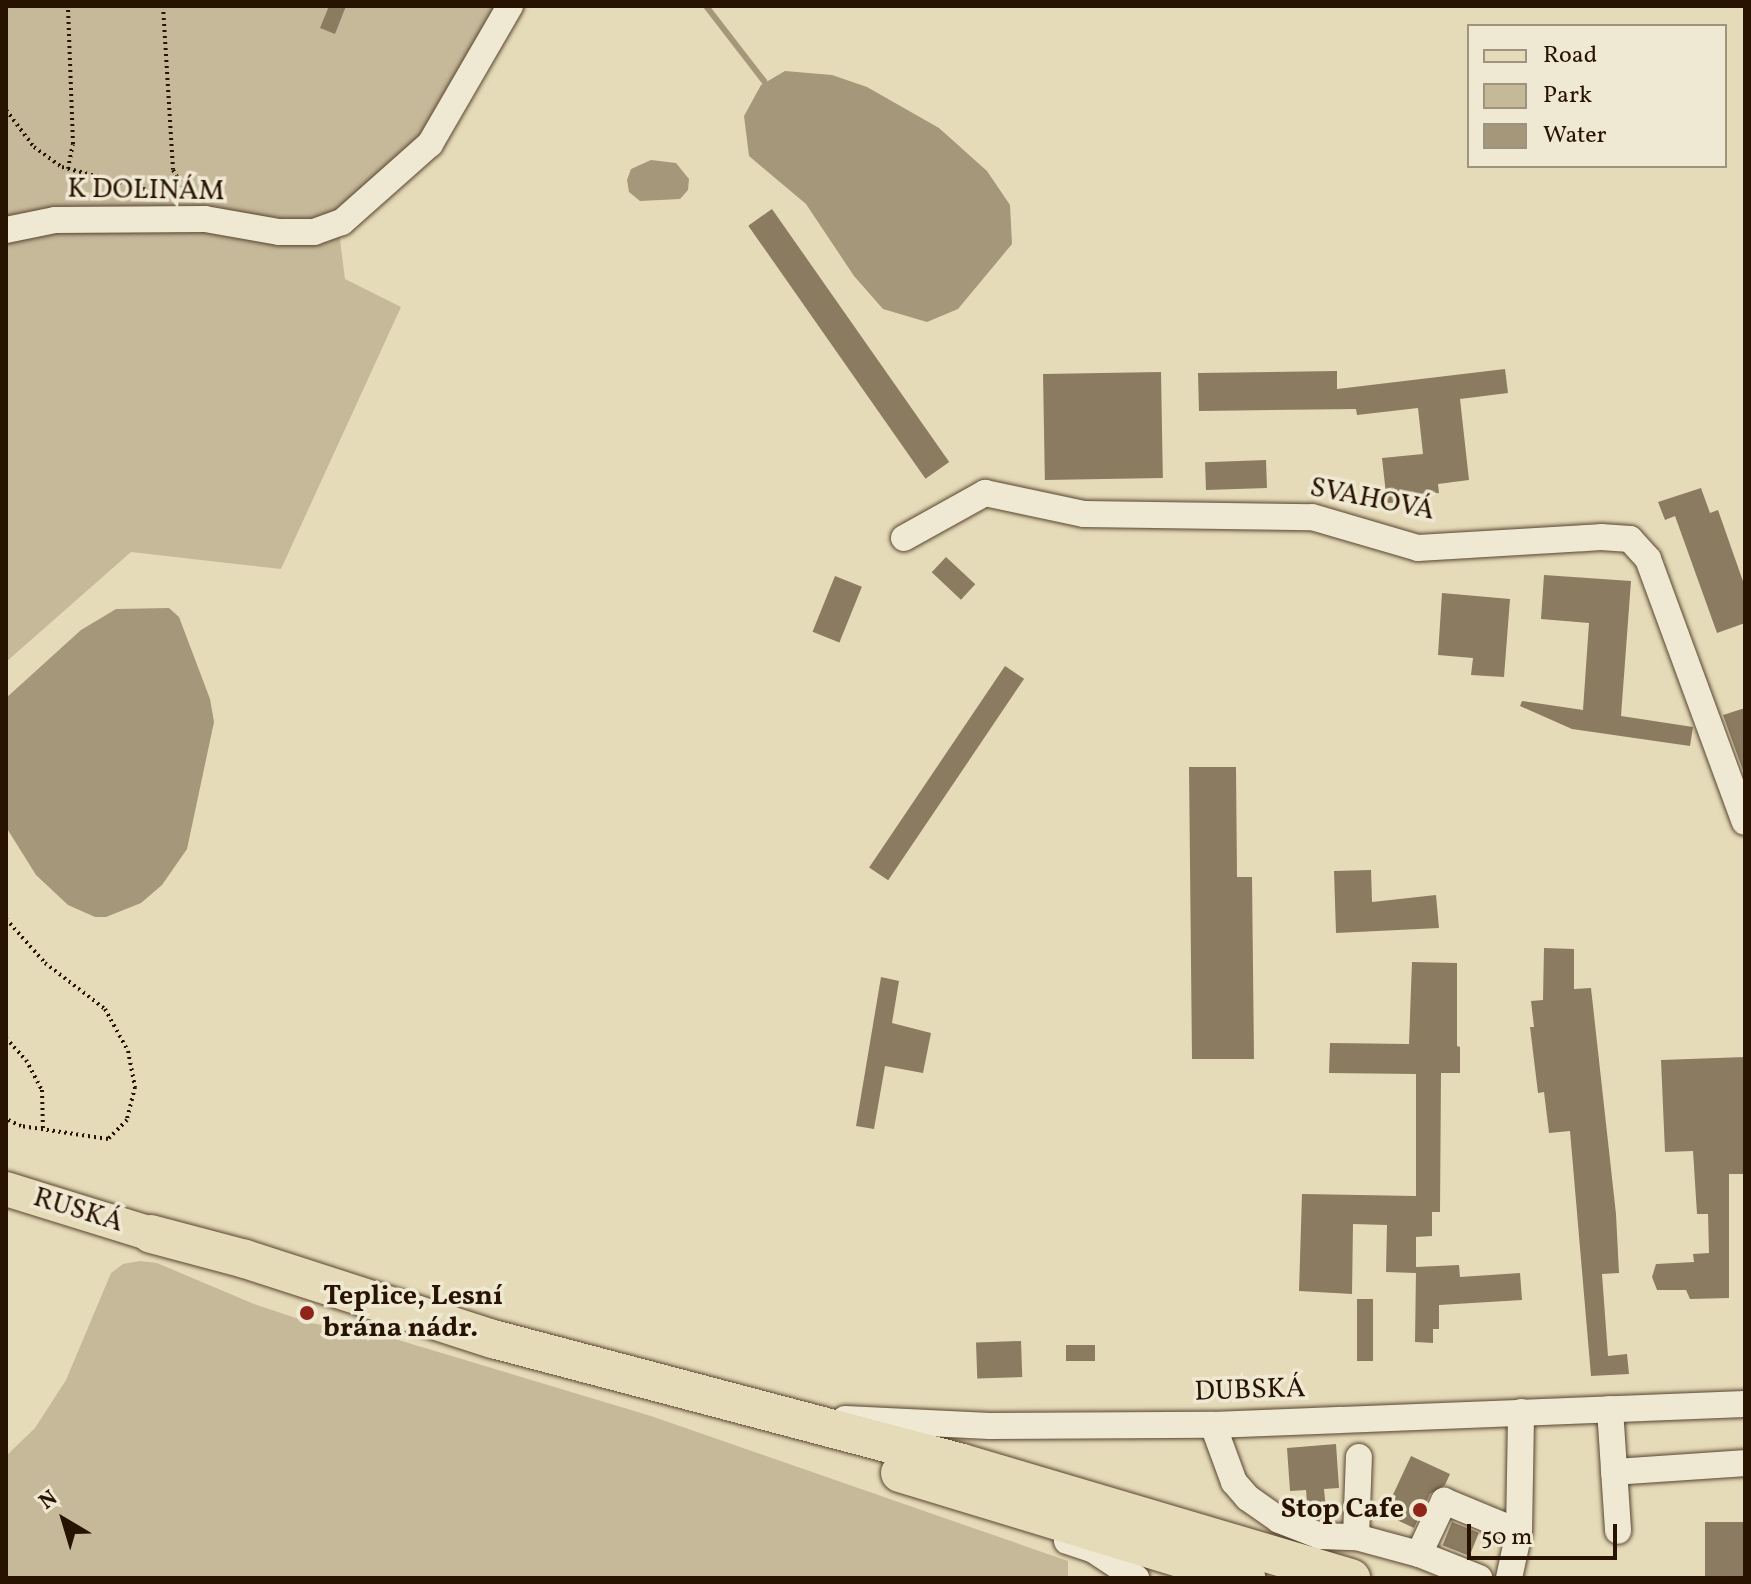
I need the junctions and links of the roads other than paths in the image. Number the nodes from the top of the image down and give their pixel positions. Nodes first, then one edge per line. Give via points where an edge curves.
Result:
1 (497, 13) edge
2 (6, 230) edge
3 (904, 538) dead end
4 (1745, 822) edge
5 (6, 1189) edge
6 (151, 1234) junction
7 (1745, 1404) edge
8 (757, 1409) junction
9 (1610, 1409) junction
10 (1521, 1412) junction
11 (1213, 1425) junction
12 (1359, 1457) dead end
13 (1745, 1463) edge
14 (1614, 1472) junction
15 (953, 1488) junction
16 (1618, 1531) dead end
17 (1519, 1532) junction
18 (1356, 1537) junction
19 (1419, 1554) junction
20 (1136, 1578) edge
21 (1246, 1578) edge
22 (1351, 1578) edge
23 (1479, 1578) edge
24 (1509, 1578) edge

1 - 2 street, K DOLINÁM via 430,144 342,222 314,232 279,232 205,219 55,220
3 - 4 street, SVAHOVÁ via 985,493 1084,514 1312,517 1418,548 1630,539 1648,559
5 - 6 main road, RUSKÁ
6 - 8 highway via 493,1339
6 - 15 highway via 232,1268
7 - 9 street, DUBSKÁ
8 - 11 street, DUBSKÁ via 929,1425
8 - 22 highway via 977,1467
9 - 10 street, DUBSKÁ
9 - 14 street
10 - 11 street, DUBSKÁ
10 - 17 street
11 - 18 street via 1234,1482 1248,1498 1279,1520 1320,1536
12 - 18 street
13 - 14 street
14 - 16 street
15 - 20 street via 988,1514 1092,1549
15 - 21 highway
17 - 19 street via 1444,1501
17 - 24 street
18 - 19 street
19 - 23 street

